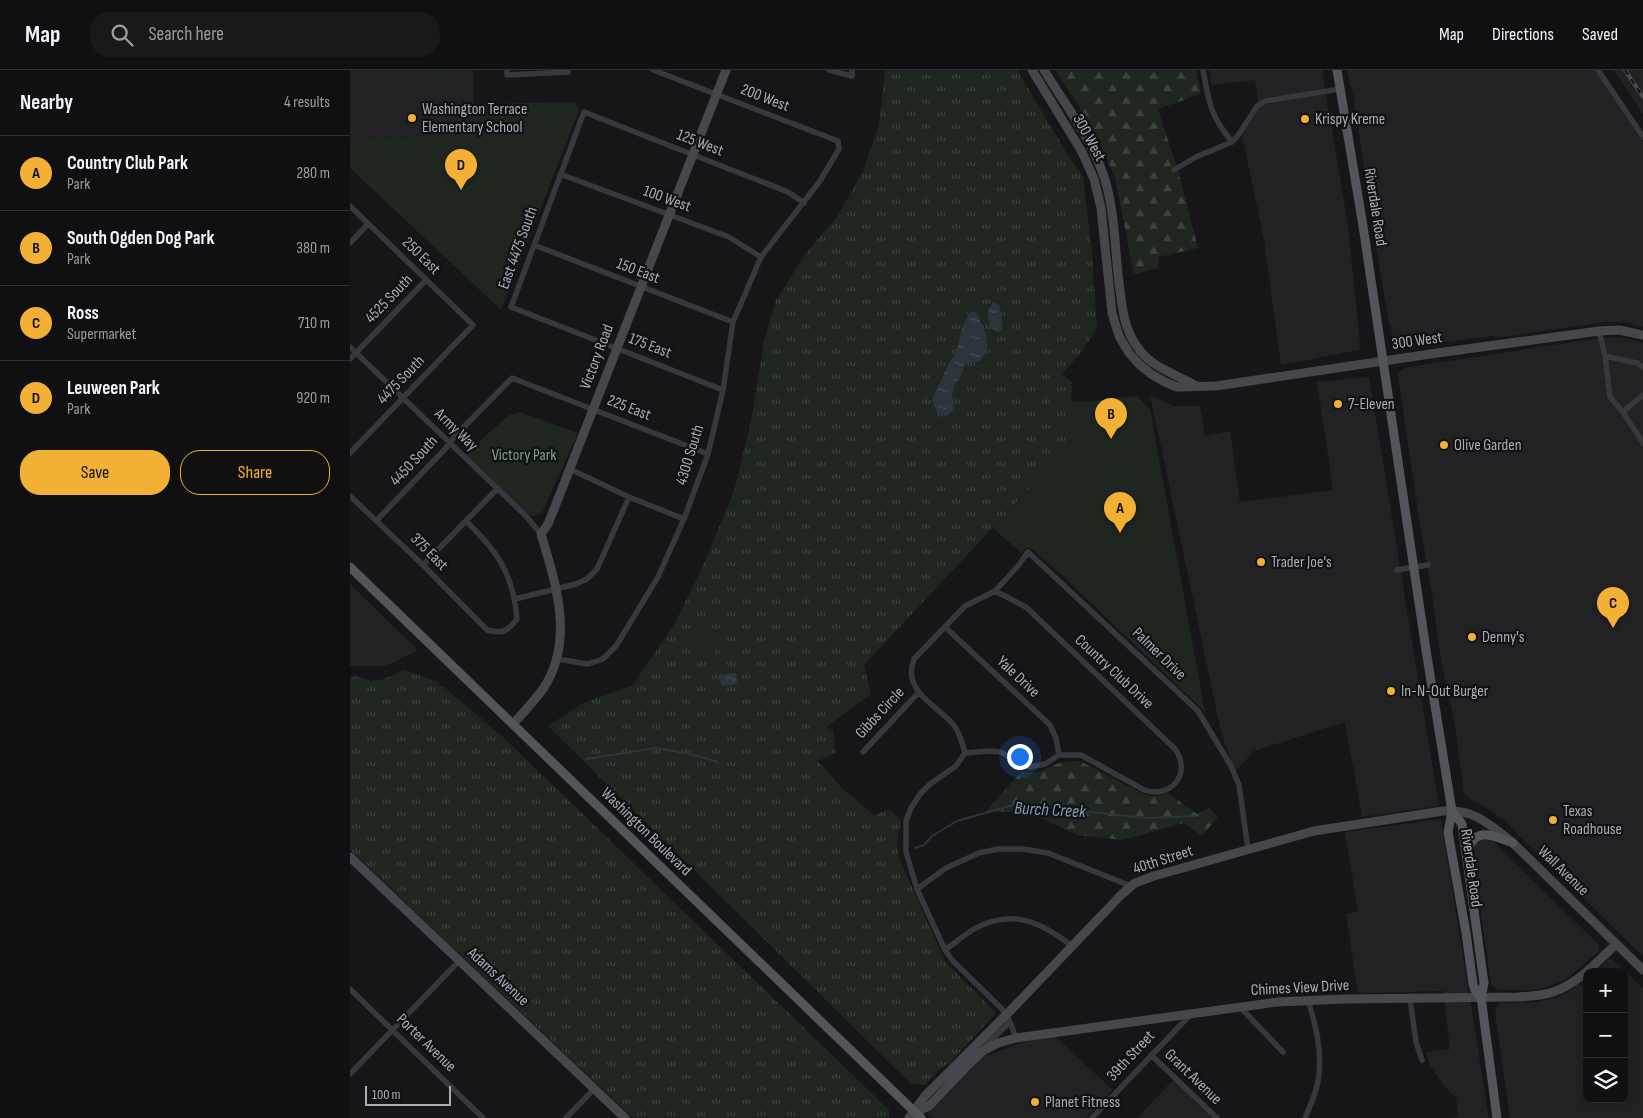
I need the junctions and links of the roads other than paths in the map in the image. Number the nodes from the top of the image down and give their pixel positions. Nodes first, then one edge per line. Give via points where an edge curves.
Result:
1 (653, 70) edge
2 (726, 70) edge
3 (829, 70) edge
4 (1032, 70) edge
5 (1044, 70) edge
6 (1203, 70) edge
7 (1337, 70) edge
8 (1598, 70) edge
9 (568, 71) edge
10 (507, 72) edge
11 (852, 73) edge
12 (1340, 88) junction
13 (717, 94) junction
14 (584, 112) joint
15 (1643, 137) edge
16 (838, 141) joint
17 (1232, 142) junction
18 (692, 155) junction
19 (1174, 170) dead end
20 (560, 174) junction
21 (804, 203) junction
22 (350, 206) edge
23 (668, 215) junction
24 (368, 224) junction
25 (350, 243) edge
26 (534, 244) junction
27 (761, 257) junction
28 (426, 280) junction
29 (641, 286) junction
30 (511, 307) joint
31 (733, 322) junction
32 (473, 325) joint
33 (1600, 331) junction
34 (1643, 335) edge
35 (350, 347) edge
36 (617, 348) junction
37 (356, 353) junction
38 (1605, 356) junction
39 (350, 359) edge
40 (1383, 361) junction
41 (1643, 367) edge
42 (512, 378) joint
43 (1196, 386) junction
44 (723, 390) junction
45 (1643, 395) edge
46 (403, 398) junction
47 (593, 409) junction
48 (1623, 412) junction
49 (1643, 442) edge
50 (449, 443) junction
51 (350, 453) edge
52 (708, 454) junction
53 (570, 469) junction
54 (497, 489) junction
55 (350, 496) edge
56 (629, 497) junction
57 (684, 519) junction
58 (377, 520) junction
59 (466, 521) junction
60 (541, 534) junction
61 (423, 565) junction
62 (1428, 565) dead end
63 (350, 567) edge
64 (1398, 570) dead end
65 (1415, 572) junction
66 (555, 589) junction
67 (995, 591) junction
68 (515, 599) junction
69 (945, 626) junction
70 (557, 659) junction
71 (918, 692) junction
72 (513, 724) junction
73 (863, 752) dead end
74 (965, 753) junction
75 (1059, 755) junction
76 (1452, 811) junction
77 (1513, 843) junction
78 (1248, 849) junction
79 (1466, 854) junction
80 (350, 858) edge
81 (1131, 886) junction
82 (917, 890) junction
83 (1616, 944) junction
84 (1072, 946) junction
85 (945, 950) junction
86 (459, 961) junction
87 (1643, 970) edge
88 (350, 989) edge
89 (1481, 997) junction
90 (1410, 999) junction
91 (1308, 1000) junction
92 (1239, 1006) junction
93 (1192, 1013) junction
94 (1008, 1018) junction
95 (392, 1030) junction
96 (1016, 1038) junction
97 (1283, 1052) dead end
98 (1150, 1055) junction
99 (975, 1058) junction
100 (1422, 1060) dead end
101 (350, 1074) edge
102 (594, 1089) junction
103 (915, 1116) edge
104 (483, 1118) edge
105 (566, 1118) edge
106 (625, 1118) edge
107 (1092, 1118) edge
108 (1217, 1118) edge
109 (1305, 1118) edge
110 (1497, 1118) edge

1 - 13 street, 200 West
2 - 13 main road, Victory Road
3 - 11 street
4 - 43 main road, 300 West via 1079,146 1094,179 1112,313 1121,341 1135,361 1156,377 1177,387
5 - 43 main road, 300 West via 1091,147 1104,176 1122,311 1130,336 1153,363
6 - 17 street via 1213,115
7 - 12 main road, Riverdale Road
8 - 15 street
9 - 10 street
12 - 17 street via 1265,101 1257,106
12 - 40 main road, Riverdale Road
13 - 16 street, 200 West
13 - 18 main road, Victory Road
14 - 18 street, 125 West
14 - 20 street, East 4475 South
16 - 21 street, 4300 South via 839,149
17 - 19 street
18 - 21 street, 125 West via 788,192
18 - 23 main road, Victory Road
20 - 23 street, 100 West
20 - 26 street, East 4475 South
21 - 27 street, 4300 South
22 - 24 street, 250 East
23 - 27 street, 100 West via 729,237
23 - 29 main road, Victory Road
24 - 25 street
24 - 28 street, 250 East
26 - 29 street, 150 East
26 - 30 street, East 4475 South
27 - 31 street, 4300 South
28 - 32 street, 250 East
28 - 37 street, 4525 South
29 - 31 street, 150 East
29 - 36 main road, Victory Road
30 - 36 street, 175 East
31 - 44 street, 4300 South
32 - 46 street, 4475 South
33 - 34 main road, 300 West via 1618,330
33 - 38 street
33 - 40 main road, 300 West
35 - 37 street, Army Way
36 - 44 street, 175 East
36 - 47 main road, Victory Road
37 - 39 street, 4525 South
37 - 46 street, Army Way
38 - 41 street
38 - 48 street via 1610,397
40 - 43 main road, 300 West via 1225,385
40 - 65 main road, Riverdale Road
42 - 47 street, 225 East
42 - 50 street, 4450 South
44 - 52 street, 4300 South
45 - 48 street
46 - 50 street, Army Way
46 - 51 street, 4475 South
47 - 52 street, 225 East
47 - 53 main road, Victory Road
48 - 49 street
50 - 54 street, Army Way
50 - 58 street, 4450 South
52 - 57 street, 4300 South
53 - 56 street
53 - 60 main road, Victory Road
54 - 59 street
54 - 60 street, Army Way
55 - 58 street, 375 East
56 - 57 street
56 - 66 street via 596,569 587,579
57 - 70 street, 4300 South via 658,577 616,646 604,659 588,664
58 - 61 street, 375 East
59 - 61 street
59 - 68 street via 497,554 506,569
60 - 66 main road
61 - 68 street, 375 East via 487,630 499,633 509,630 517,619
62 - 65 street
63 - 72 main road, Washington Boulevard
64 - 65 street
65 - 76 main road
66 - 68 street
66 - 70 main road via 561,624
67 - 69 street via 965,606
67 - 75 street, Country Club Drive via 1026,607 1175,749 1182,769 1175,784 1152,793 1081,755
67 - 78 street, Palmer Drive via 1028,552 1198,711 1239,785
69 - 71 street via 914,659 910,675
69 - 75 street, Yale Drive via 1050,725
70 - 72 main road via 543,689
71 - 73 street, Gibbs Circle
71 - 74 street via 954,726
72 - 103 main road, Washington Boulevard
74 - 75 street, Country Club Drive via 1002,752 1029,767 1046,764
74 - 82 street via 956,766 920,794 906,821 906,852
76 - 77 main road, Wall Avenue via 1474,815
76 - 78 main road, 40th Street via 1314,831
76 - 79 main road, Riverdale Road via 1462,824
76 - 89 main road, Riverdale Road via 1448,832 1474,990
77 - 79 main road via 1479,835 1471,840
77 - 83 main road, Wall Avenue
78 - 81 main road, 40th Street via 1154,876
79 - 89 main road, Riverdale Road via 1484,979
80 - 86 main road, Adams Avenue
81 - 82 street via 1048,852 998,849 978,853 946,868
81 - 84 main road, 40th Street
82 - 85 street
83 - 87 main road, Wall Avenue
83 - 89 main road, Chimes View Drive via 1574,982 1560,990 1518,997
84 - 85 street via 1042,925 1009,919 974,929
84 - 94 main road, 40th Street
85 - 94 street
86 - 95 street
86 - 102 main road, Adams Avenue
88 - 95 street, Porter Avenue
89 - 90 main road, Chimes View Drive
89 - 110 main road, Riverdale Road
90 - 91 main road, Chimes View Drive
90 - 100 street
91 - 92 main road, Chimes View Drive
91 - 109 street via 1320,1061 1318,1081
92 - 93 main road, Chimes View Drive
92 - 97 street
93 - 96 main road, Chimes View Drive
93 - 98 street, 39th Street
94 - 96 street
94 - 99 street, 40th Street
94 - 103 main road, 40th Street via 925,1096
95 - 101 street
95 - 104 street, Porter Avenue
96 - 99 main road, Chimes View Drive via 992,1046
98 - 107 street, 39th Street
98 - 108 street, Grant Avenue
99 - 103 main road, 40th Street via 929,1106
102 - 105 street
102 - 106 main road, Adams Avenue

